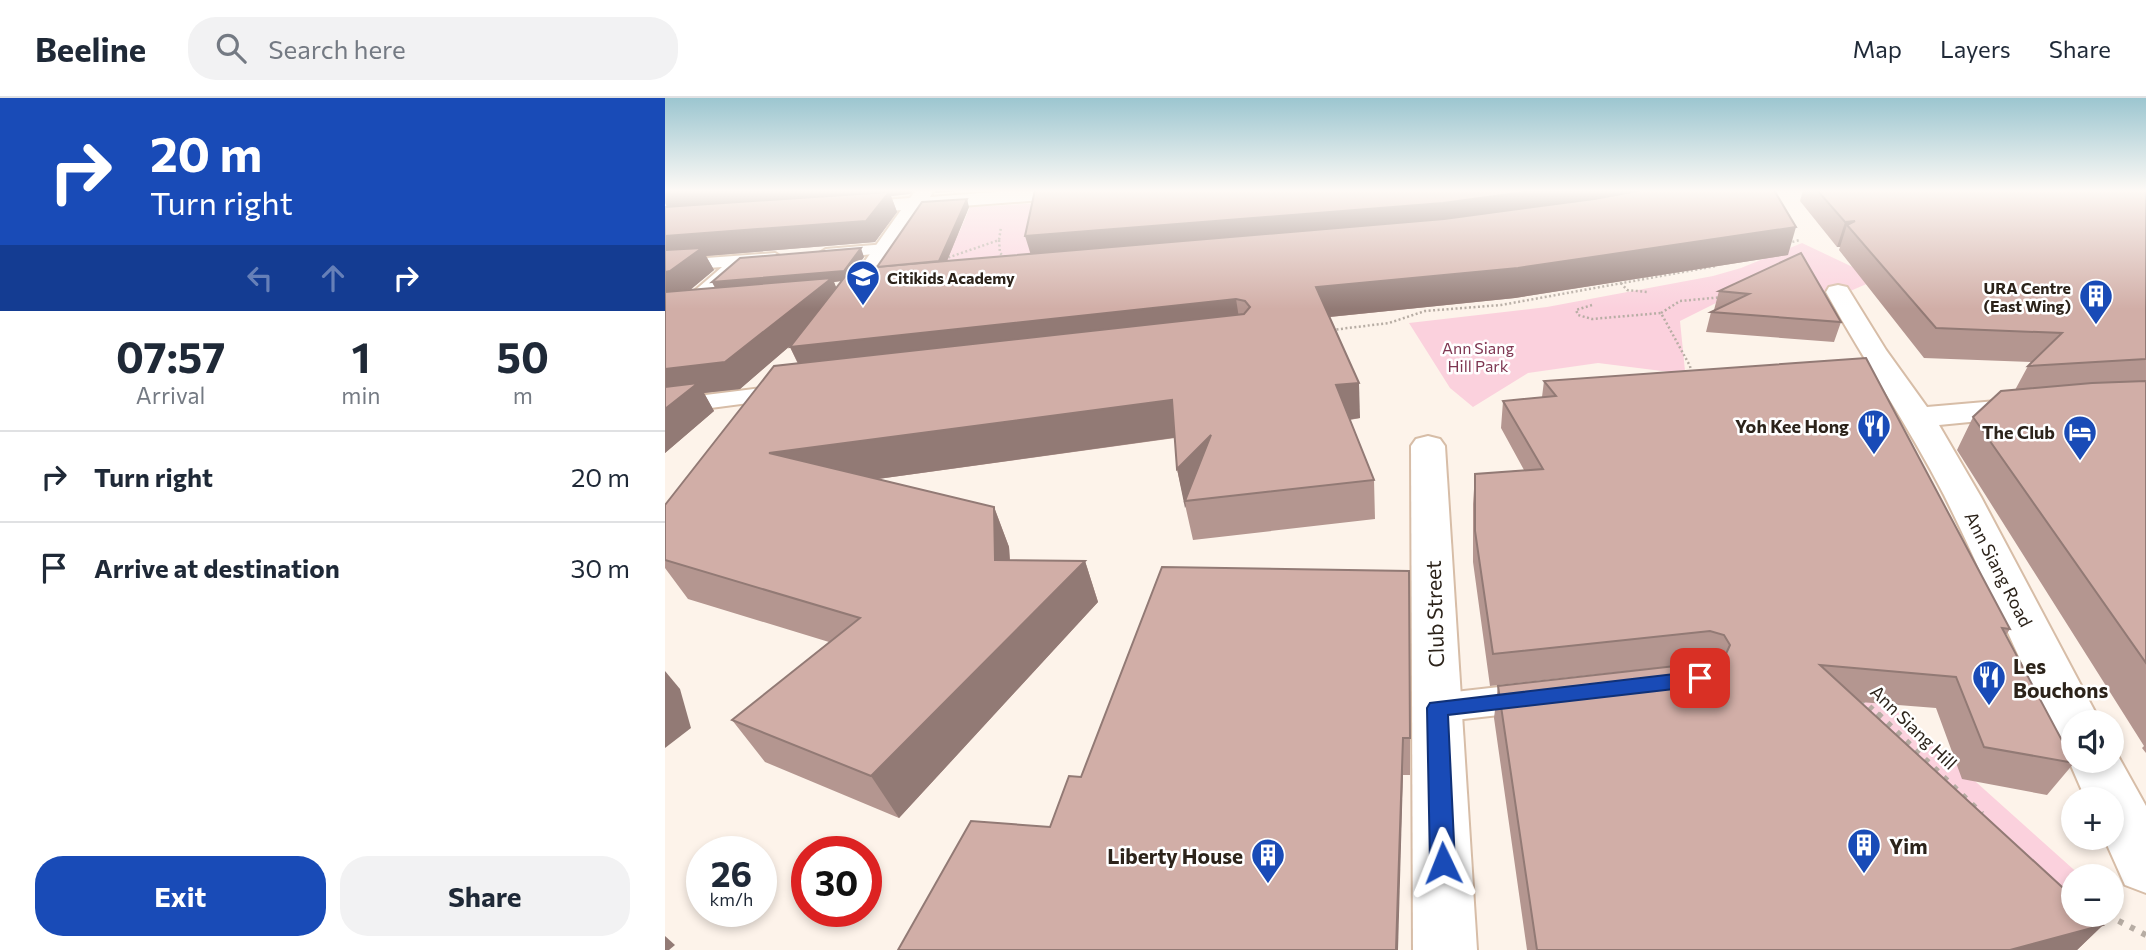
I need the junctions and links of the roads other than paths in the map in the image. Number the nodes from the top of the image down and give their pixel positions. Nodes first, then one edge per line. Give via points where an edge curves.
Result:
1 (899, 230) edge
2 (886, 249) junction
3 (811, 255) edge
4 (787, 257) edge
5 (739, 261) junction
6 (665, 266) edge
7 (882, 290) edge
8 (855, 292) junction
9 (1838, 292) dead end
10 (829, 294) edge
11 (725, 303) edge
12 (675, 307) edge
13 (802, 391) edge
14 (2061, 404) edge
15 (665, 407) edge
16 (1918, 417) junction
17 (1428, 446) dead end
18 (1562, 694) edge
19 (1437, 708) junction
20 (2070, 710) edge
21 (2101, 773) edge
22 (2146, 865) edge
23 (1445, 950) edge

1 - 2 street
2 - 3 lane
2 - 8 street
4 - 5 lane
5 - 6 lane
5 - 12 lane
7 - 8 street
8 - 10 street
9 - 16 street, Ann Siang Road
11 - 12 street
13 - 15 lane
14 - 16 street
16 - 20 street, Ann Siang Road
17 - 19 street, Club Street
18 - 19 lane
19 - 23 street, Club Street
21 - 22 street

